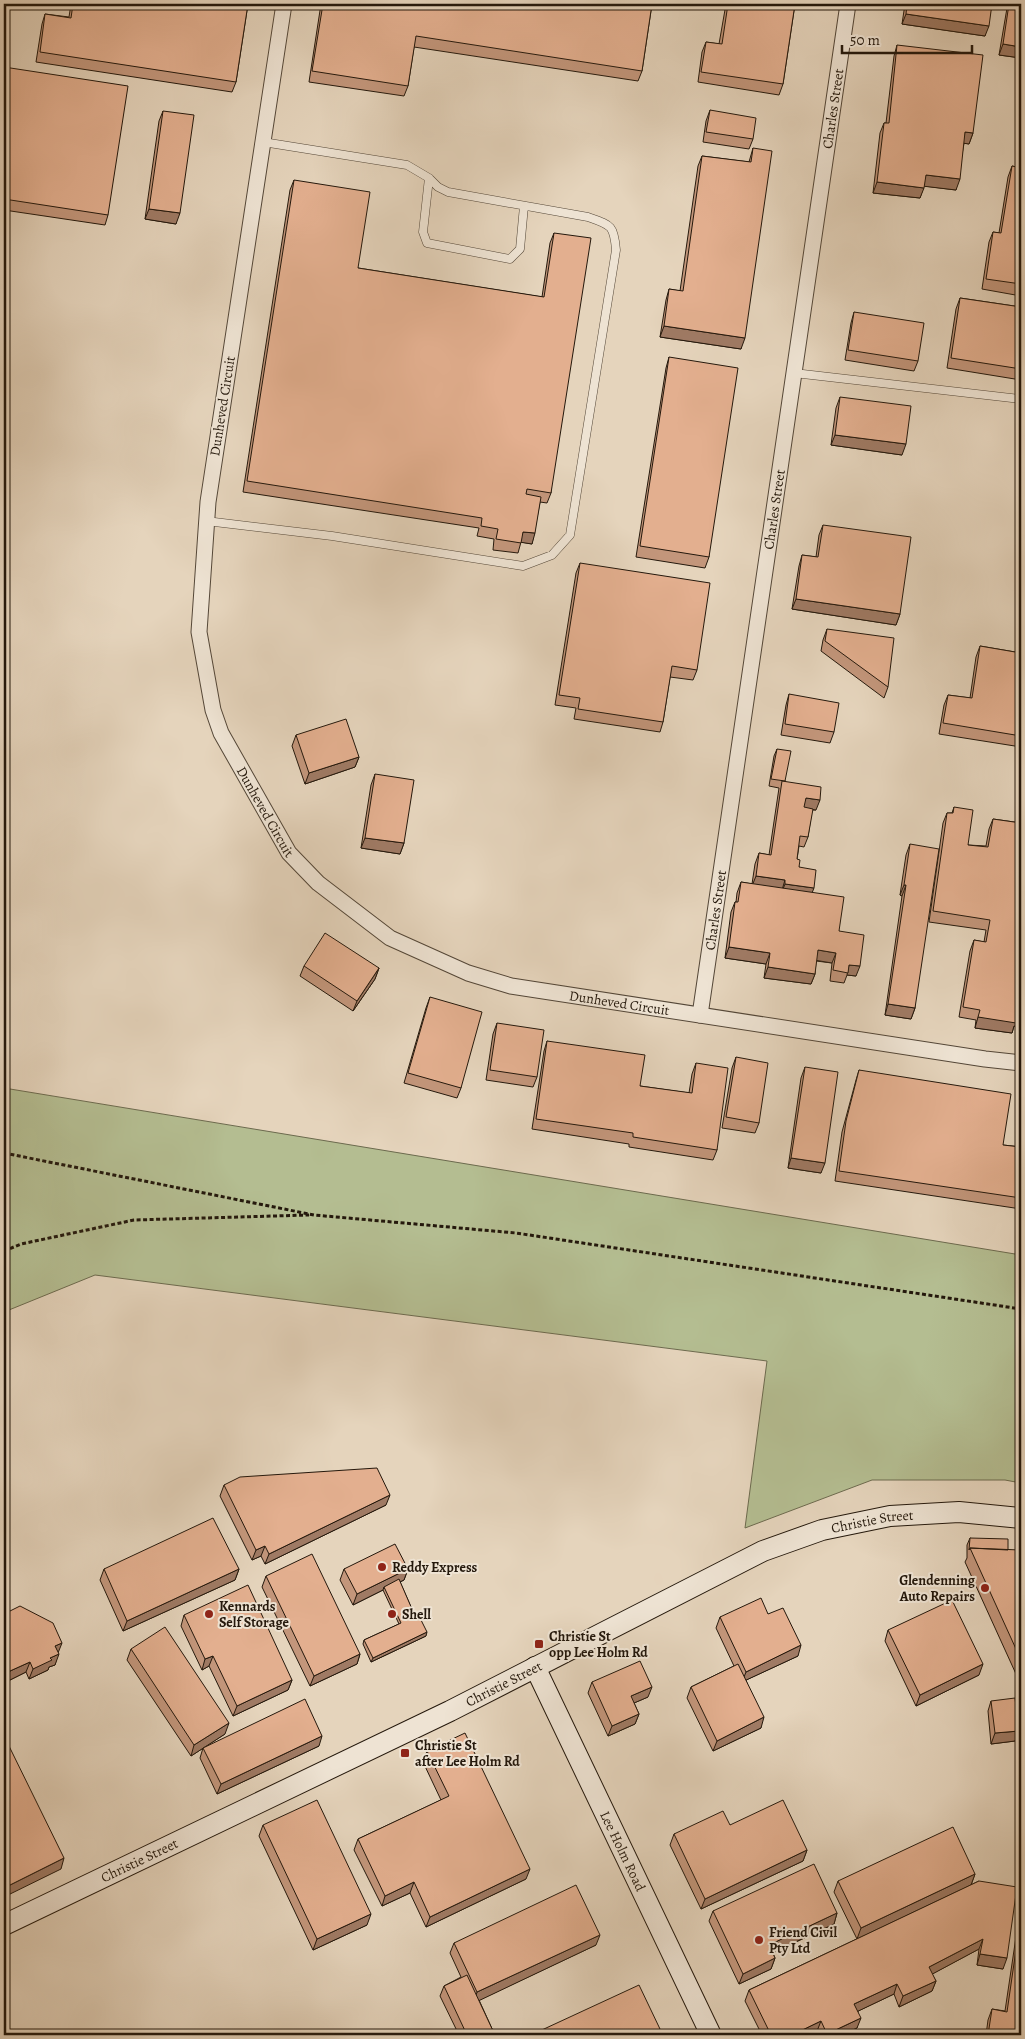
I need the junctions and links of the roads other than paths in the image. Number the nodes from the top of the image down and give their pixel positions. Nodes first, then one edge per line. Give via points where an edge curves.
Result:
1 (284, 4) edge
2 (848, 4) edge
3 (263, 142) junction
4 (429, 178) junction
5 (524, 206) junction
6 (794, 372) junction
7 (1021, 399) edge
8 (206, 522) junction
9 (700, 1015) junction
10 (1021, 1063) edge
11 (1021, 1518) edge
12 (535, 1667) junction
13 (4, 1925) edge
14 (711, 2035) edge

1 - 3 street, Dunheved Circuit
2 - 6 street, Charles Street
3 - 4 lane via 407,165
3 - 8 street, Dunheved Circuit
4 - 5 lane via 448,192
4 - 5 lane via 423,232 427,243 510,259 520,249
5 - 8 lane via 606,223 614,233 616,250 570,535 552,555 523,566 332,536
6 - 7 lane
6 - 9 street, Charles Street
8 - 9 street, Dunheved Circuit via 199,632 213,710 221,734 289,853 318,883 390,938 468,973 511,986
9 - 10 street, Dunheved Circuit
11 - 12 main road, Christie Street via 959,1512 927,1513 890,1516 814,1533 740,1562
12 - 13 main road, Christie Street
12 - 14 main road, Lee Holm Road

